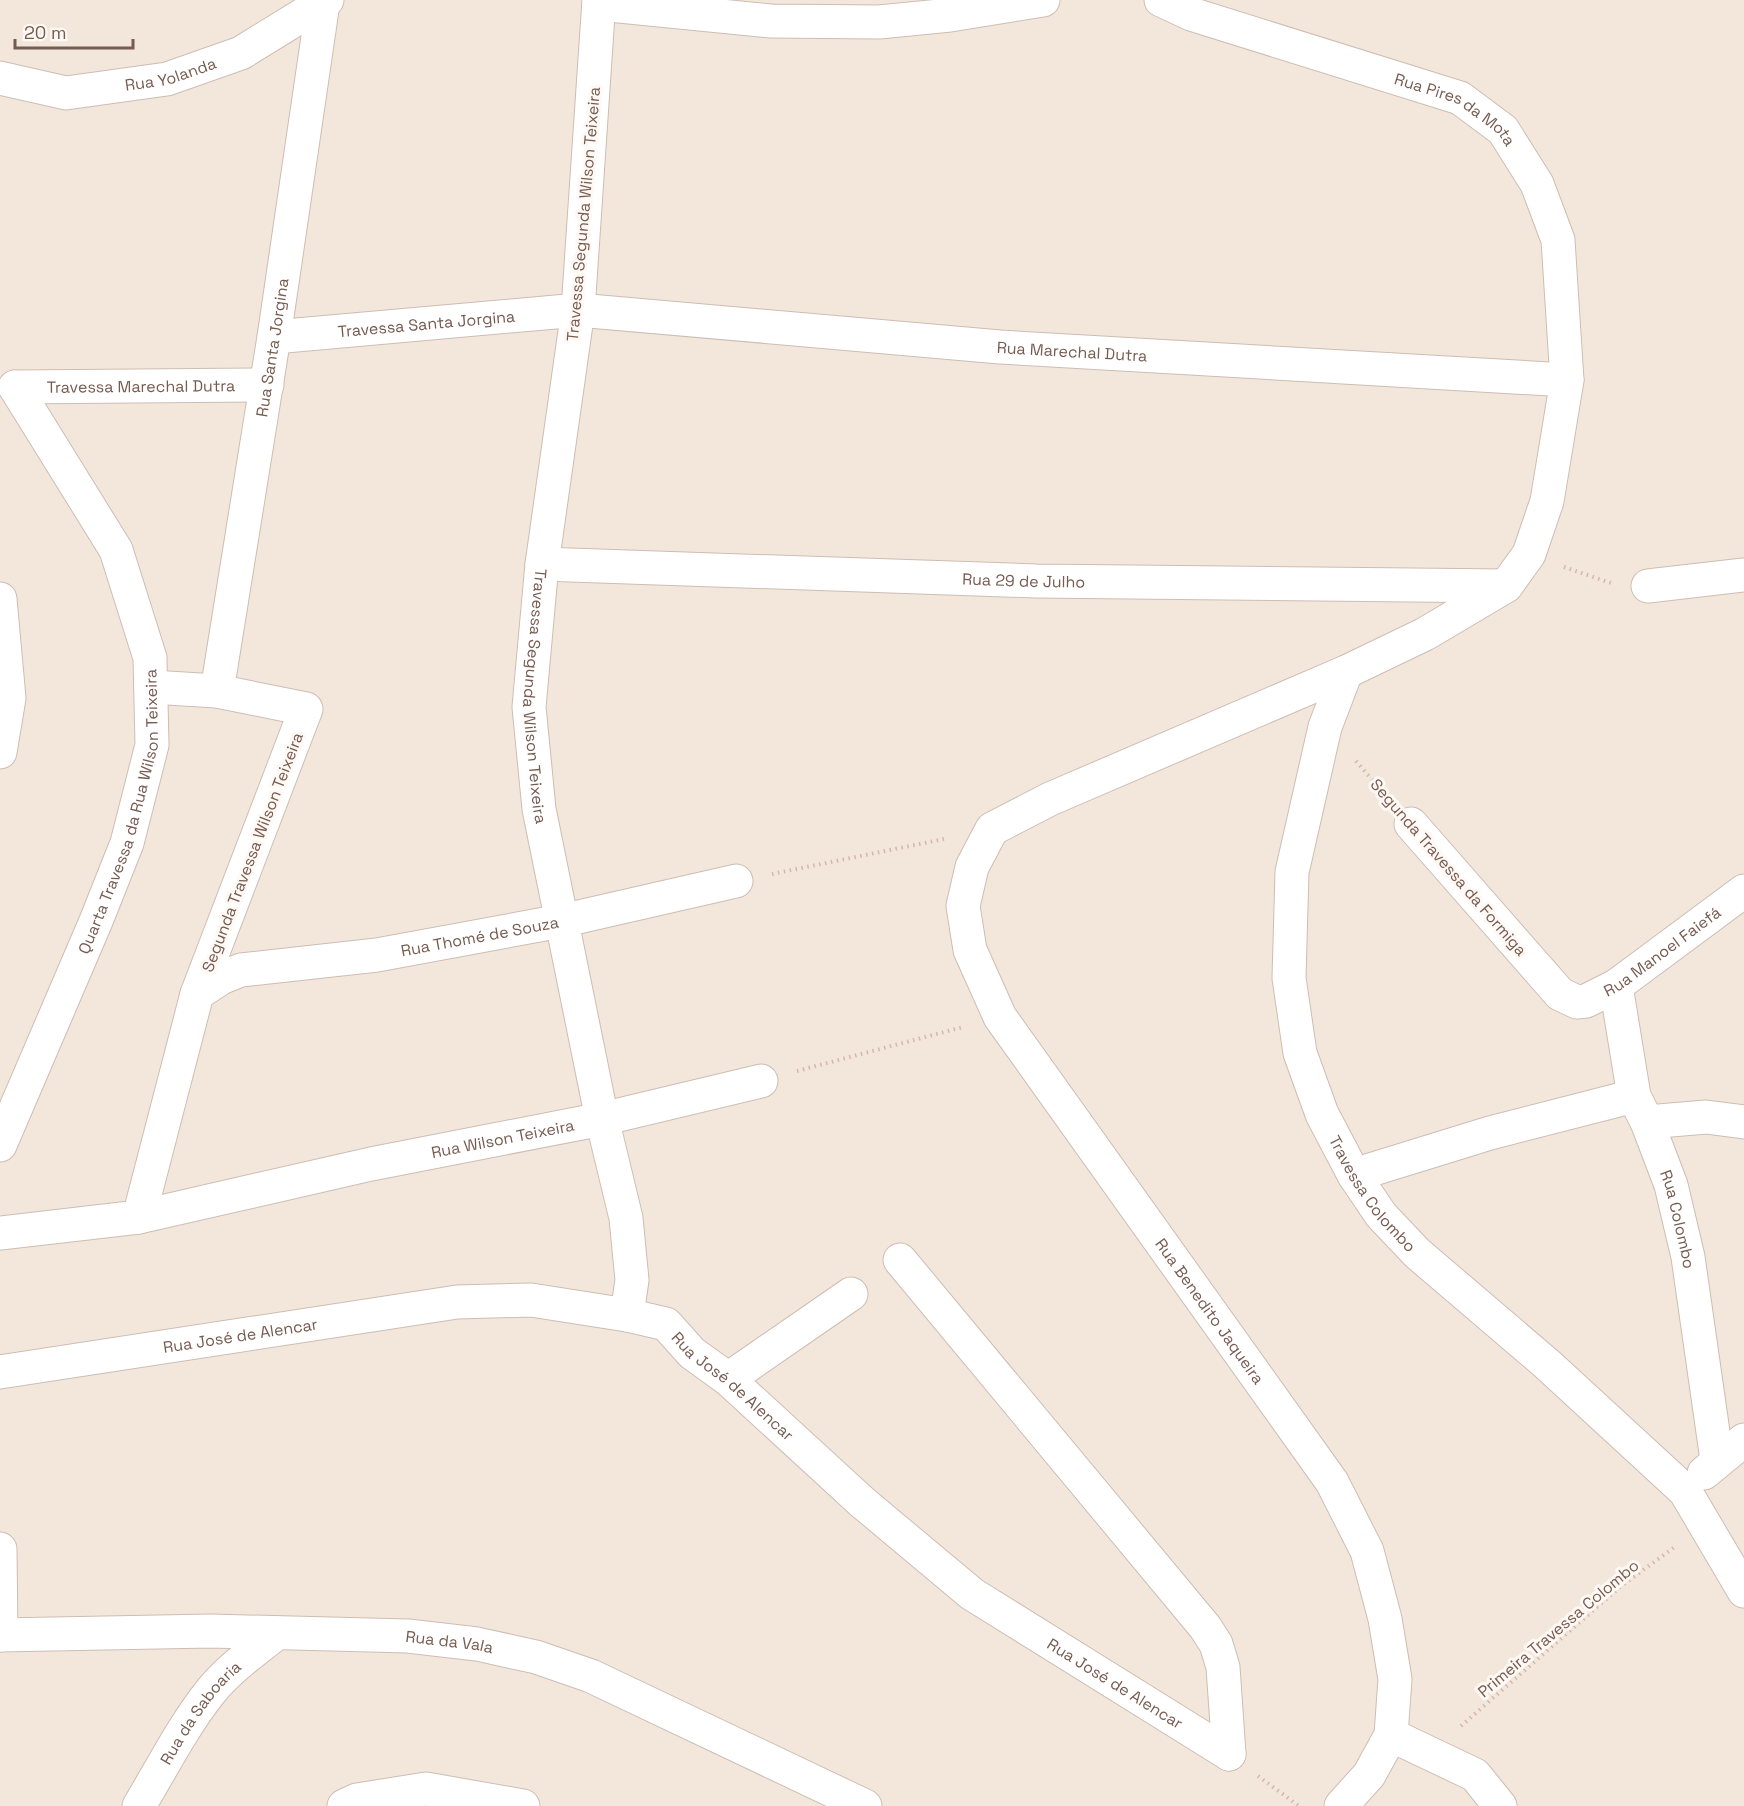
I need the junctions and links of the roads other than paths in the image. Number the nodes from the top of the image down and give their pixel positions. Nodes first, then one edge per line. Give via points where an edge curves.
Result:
1 (1043, 0) edge
2 (1161, 0) edge
3 (325, 2) edge
4 (599, 2) edge
5 (0, 78) edge
6 (578, 310) junction
7 (274, 337) junction
8 (1567, 380) junction
9 (267, 385) junction
10 (15, 387) joint
11 (543, 564) junction
12 (1744, 575) edge
13 (1506, 586) junction
14 (1648, 586) road end
15 (0, 598) edge
16 (1346, 672) junction
17 (151, 687) junction
18 (217, 691) junction
19 (0, 752) edge
20 (1411, 824) road end
21 (736, 881) road end
22 (1744, 891) edge
23 (561, 921) junction
24 (1616, 986) junction
25 (196, 994) junction
26 (1577, 1002) joint
27 (761, 1080) road end
28 (1641, 1109) junction
29 (602, 1119) junction
30 (1744, 1122) edge
31 (0, 1145) edge
32 (1354, 1175) junction
33 (139, 1217) junction
34 (0, 1233) edge
35 (900, 1260) dead end
36 (632, 1280) junction
37 (851, 1294) dead end
38 (627, 1316) junction
39 (666, 1324) junction
40 (0, 1372) edge
41 (728, 1379) junction
42 (1744, 1440) edge
43 (1717, 1460) junction
44 (1685, 1491) junction
45 (0, 1549) edge
46 (1744, 1591) edge
47 (277, 1633) junction
48 (1, 1635) edge
49 (1391, 1735) junction
50 (139, 1806) edge
51 (344, 1806) edge
52 (523, 1806) edge
53 (865, 1806) edge
54 (1341, 1806) edge
55 (1500, 1806) edge

1 - 4 street via 879,22 771,21
2 - 8 street, Rua Pires da Mota via 1191,14 1460,98 1503,130 1537,184 1558,240
3 - 5 street, Rua Yolanda via 241,53 167,79 66,93
3 - 7 street, Rua Santa Jorgina
4 - 6 street, Travessa Segunda Wilson Teixeira
6 - 7 street, Travessa Santa Jorgina
6 - 8 street, Rua Marechal Dutra via 1000,347
6 - 11 street, Travessa Segunda Wilson Teixeira
7 - 9 street, Rua Santa Jorgina
8 - 13 street, Rua Pires da Mota via 1547,501 1529,554
9 - 10 street, Travessa Marechal Dutra
9 - 18 street, Rua Santa Jorgina
10 - 17 street, Quarta Travessa da Rua Wilson Teixeira via 116,550 150,658
11 - 13 street, Rua 29 de Julho via 1036,581
11 - 23 street, Travessa Segunda Wilson Teixeira via 529,708 539,809
12 - 14 street
13 - 16 street via 1425,634
15 - 19 street via 9,698
16 - 32 street, Travessa Colombo via 1325,727 1292,872 1289,978 1300,1053 1322,1114
16 - 49 street, Rua Benedito Jaqueira via 1050,799 992,829 972,867 963,906 970,950 1000,1017 1332,1482 1367,1551 1385,1620 1395,1679
17 - 18 street
17 - 31 street, Quarta Travessa da Rua Wilson Teixeira via 152,745 127,843
18 - 25 street, Segunda Travessa Wilson Teixeira via 306,709
20 - 26 street, Segunda Travessa da Formiga via 1560,994
21 - 23 street, Rua Thomé de Souza
22 - 24 street, Rua Manoel Faiefá
23 - 25 street, Rua Thomé de Souza via 377,956 241,970
23 - 29 street, Travessa Segunda Wilson Teixeira
24 - 26 street, Rua Manoel Faiefá
24 - 28 street, Rua Colombo
25 - 33 street
27 - 29 street, Rua Wilson Teixeira
28 - 30 street
28 - 32 street via 1490,1133
28 - 43 street, Rua Colombo via 1671,1185 1688,1257
29 - 33 street, Rua Wilson Teixeira via 371,1164
29 - 36 street, Travessa Segunda Wilson Teixeira via 626,1218
32 - 44 street, Travessa Colombo via 1381,1215 1417,1253 1547,1364
33 - 34 street, Rua Wilson Teixeira
35 - 41 street, Rua José de Alencar via 1216,1644 1223,1667 1229,1754 972,1594 862,1502
36 - 38 street, Travessa Segunda Wilson Teixeira
36 - 39 street
37 - 41 street
38 - 39 street, Rua José de Alencar
38 - 40 street, Rua José de Alencar via 531,1300 457,1302
39 - 41 street, Rua José de Alencar via 692,1353
42 - 43 street
43 - 44 street
44 - 46 street, Travessa Colombo
45 - 48 street
47 - 48 street, Rua da Vala via 211,1630
47 - 50 street, Rua da Saboaria via 211,1691
47 - 53 street, Rua da Vala via 408,1636 536,1656 591,1676
49 - 54 street, Rua Benedito Jaqueira via 1369,1775
49 - 55 street via 1475,1775
51 - 52 street via 357,1800 426,1789

